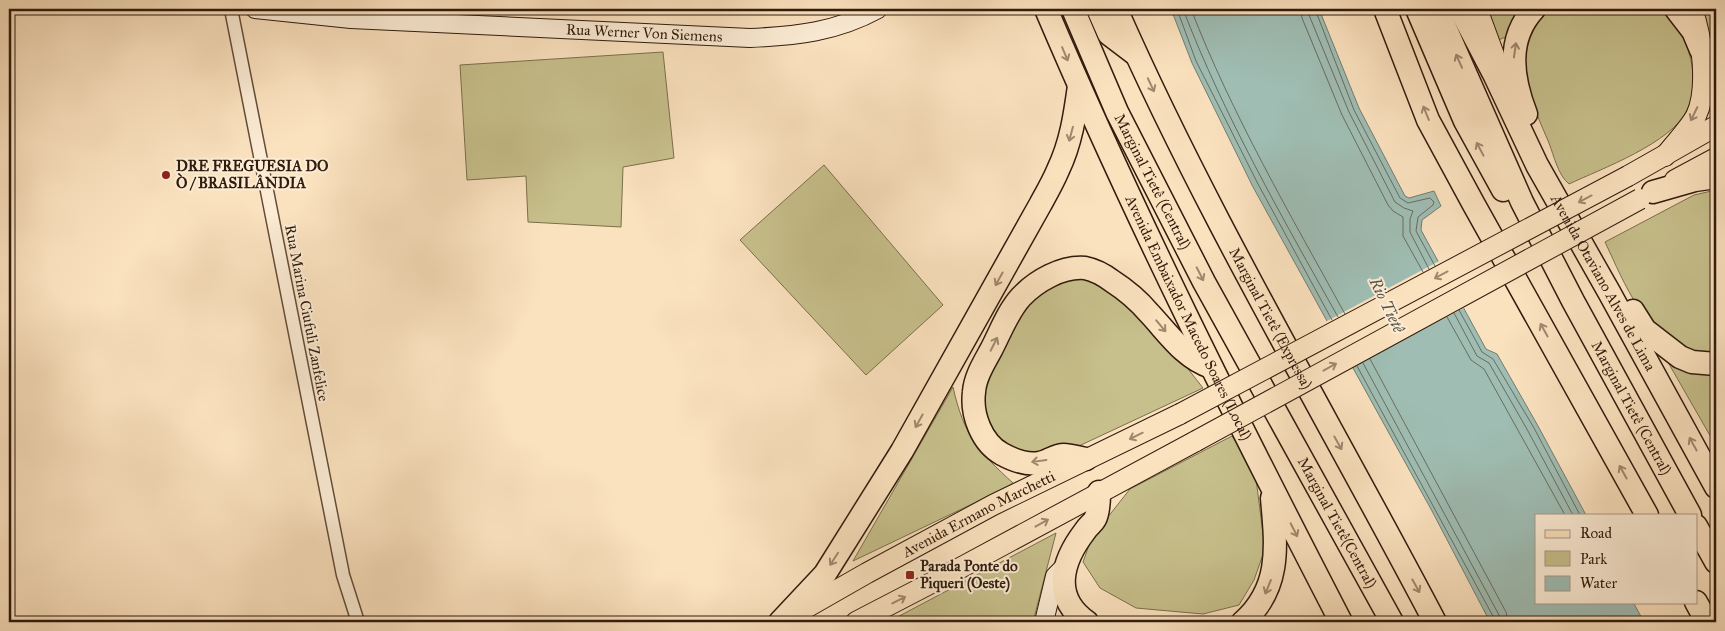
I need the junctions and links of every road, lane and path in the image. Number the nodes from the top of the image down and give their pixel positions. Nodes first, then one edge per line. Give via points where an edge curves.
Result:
1 (231, 9) edge
2 (256, 9) edge
3 (878, 9) edge
4 (1046, 9) edge
5 (1074, 9) edge
6 (1098, 9) edge
7 (1116, 9) edge
8 (1385, 9) edge
9 (1417, 9) edge
10 (1436, 9) edge
11 (1460, 9) edge
12 (1478, 9) edge
13 (1534, 9) edge
14 (1676, 9) edge
15 (1692, 9) edge
16 (1701, 50) junction
17 (1137, 56) junction
18 (1496, 76) junction
19 (1079, 86) junction
20 (1716, 126) edge
21 (1665, 156) junction
22 (1716, 158) edge
23 (1537, 165) junction
24 (1716, 176) edge
25 (1646, 195) junction
26 (1609, 292) junction
27 (1573, 301) junction
28 (1716, 364) edge
29 (1211, 367) junction
30 (1282, 423) joint
31 (1086, 459) junction
32 (1271, 487) junction
33 (1716, 487) edge
34 (1099, 492) junction
35 (1646, 514) edge
36 (1689, 514) edge
37 (1698, 530) edge
38 (1716, 562) edge
39 (1065, 566) junction
40 (1697, 604) edge
41 (358, 622) edge
42 (781, 622) edge
43 (856, 622) edge
44 (1044, 622) edge
45 (1087, 622) edge
46 (1243, 622) edge
47 (1341, 622) edge
48 (1392, 622) edge
49 (1435, 622) edge
50 (1707, 622) edge

1 - 41 street, Rua Marina Ciufuli Zanfelice via 342,575
2 - 3 street, Rua Werner Von Siemens via 351,19 750,38 819,32
4 -> 19 highway, Avenida Embaixador Macedo Soares (Local)
5 -> 30 highway, Marginal Tietê (Central) via 1117,112
6 - 17 highway via 1109,34
7 - 17 highway, Marginal Tietê (Expressa)
35 -> 8 highway via 1428,120
27 -> 9 highway via 1547,268 1465,121
27 -> 10 highway via 1522,202
11 - 18 highway, Avenida Otaviano Alves de Lima
12 - 18 main road, Avenida Otaviano Alves de Lima via 1494,55
23 -> 13 highway via 1538,147 1521,102 1514,56 1518,32
14 - 16 highway via 1693,31
15 - 16 main road
16 -> 21 main road via 1703,75 1696,115
17 -> 49 highway, Marginal Tietê (Expressa) via 1183,152
18 - 23 highway, Avenida Otaviano Alves de Lima
19 - 29 highway, Avenida Embaixador Macedo Soares (Local)
19 -> 42 highway via 1068,146 1040,205 902,452 825,574
20 - 21 main road, Avenida Ermano Marchetti
21 -> 31 main road, Avenida Ermano Marchetti, bridge via 1180,414
22 - 25 main road
23 - 26 highway, Avenida Otaviano Alves de Lima
24 - 25 highway
34 -> 25 main road, bridge
26 - 28 highway via 1627,300 1646,330 1680,357 1692,362
33 -> 26 highway, Avenida Otaviano Alves de Lima
27 - 36 highway, Marginal Tietê (Central)
31 -> 29 highway via 1064,455 1038,463 1017,461 1001,454 986,440 977,422 974,392 979,372 1020,298 1038,284 1069,269 1099,272 1127,291 1193,359
29 - 32 highway, Avenida Embaixador Macedo Soares (Local)
30 - 48 highway, Marginal Tietê(Central)
31 - 42 main road, Avenida Ermano Marchetti via 984,509
32 -> 46 highway via 1275,562 1258,606
32 -> 47 highway, Avenida Embaixador Macedo Soares (Local)
34 - 39 highway via 1097,517
43 -> 34 main road
37 - 38 highway
39 - 44 street via 1055,576
39 - 45 highway via 1064,591 1071,607
40 - 50 highway

